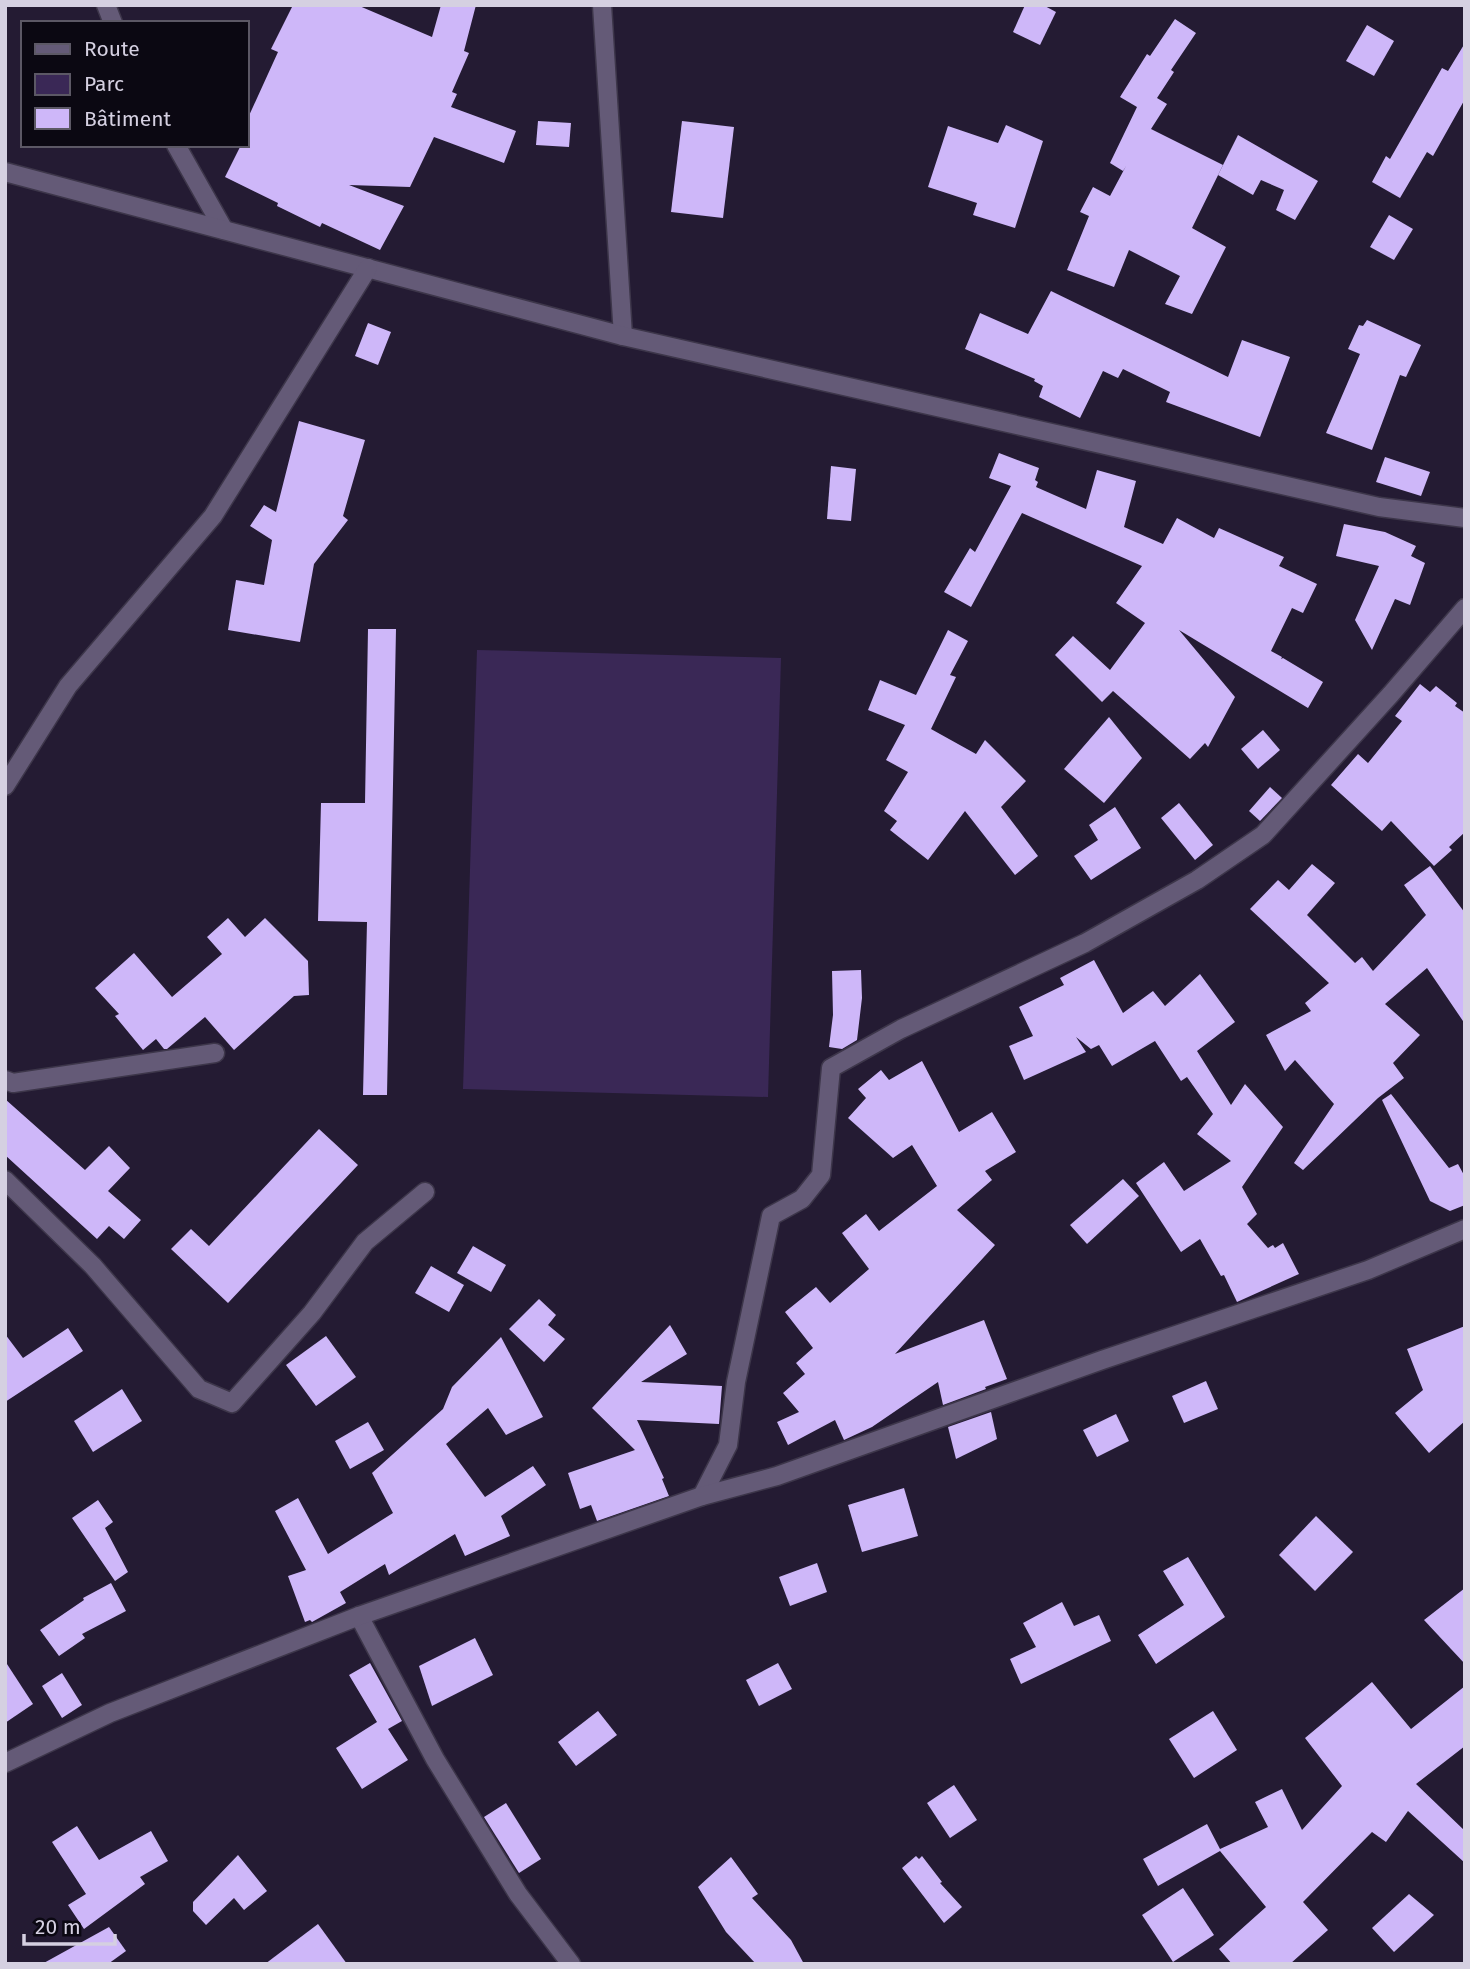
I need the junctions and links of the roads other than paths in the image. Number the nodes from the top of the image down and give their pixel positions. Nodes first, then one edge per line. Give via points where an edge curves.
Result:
1 (602, 5) edge
2 (177, 147) edge
3 (5, 172) edge
4 (224, 230) junction
5 (368, 268) junction
6 (622, 336) junction
7 (1465, 518) edge
8 (1465, 608) edge
9 (5, 786) edge
10 (215, 1053) dead end
11 (8, 1086) edge
12 (5, 1180) edge
13 (425, 1192) dead end
14 (1465, 1229) edge
15 (702, 1496) junction
16 (359, 1616) junction
17 (5, 1763) edge
18 (571, 1964) edge

1 - 6 street
2 - 4 street
3 - 4 street
4 - 5 street
5 - 6 street
5 - 9 street via 213,516 68,686
6 - 7 street via 1379,507
8 - 15 street via 1263,835 1197,880 1085,943 901,1029 831,1068 821,1175 802,1199 771,1216 728,1445
10 - 11 street
12 - 13 street via 93,1266 199,1389 232,1403 312,1312 365,1242
14 - 15 street via 1368,1270 777,1476
15 - 16 street
16 - 17 street via 110,1713
16 - 18 street via 435,1759 518,1894

